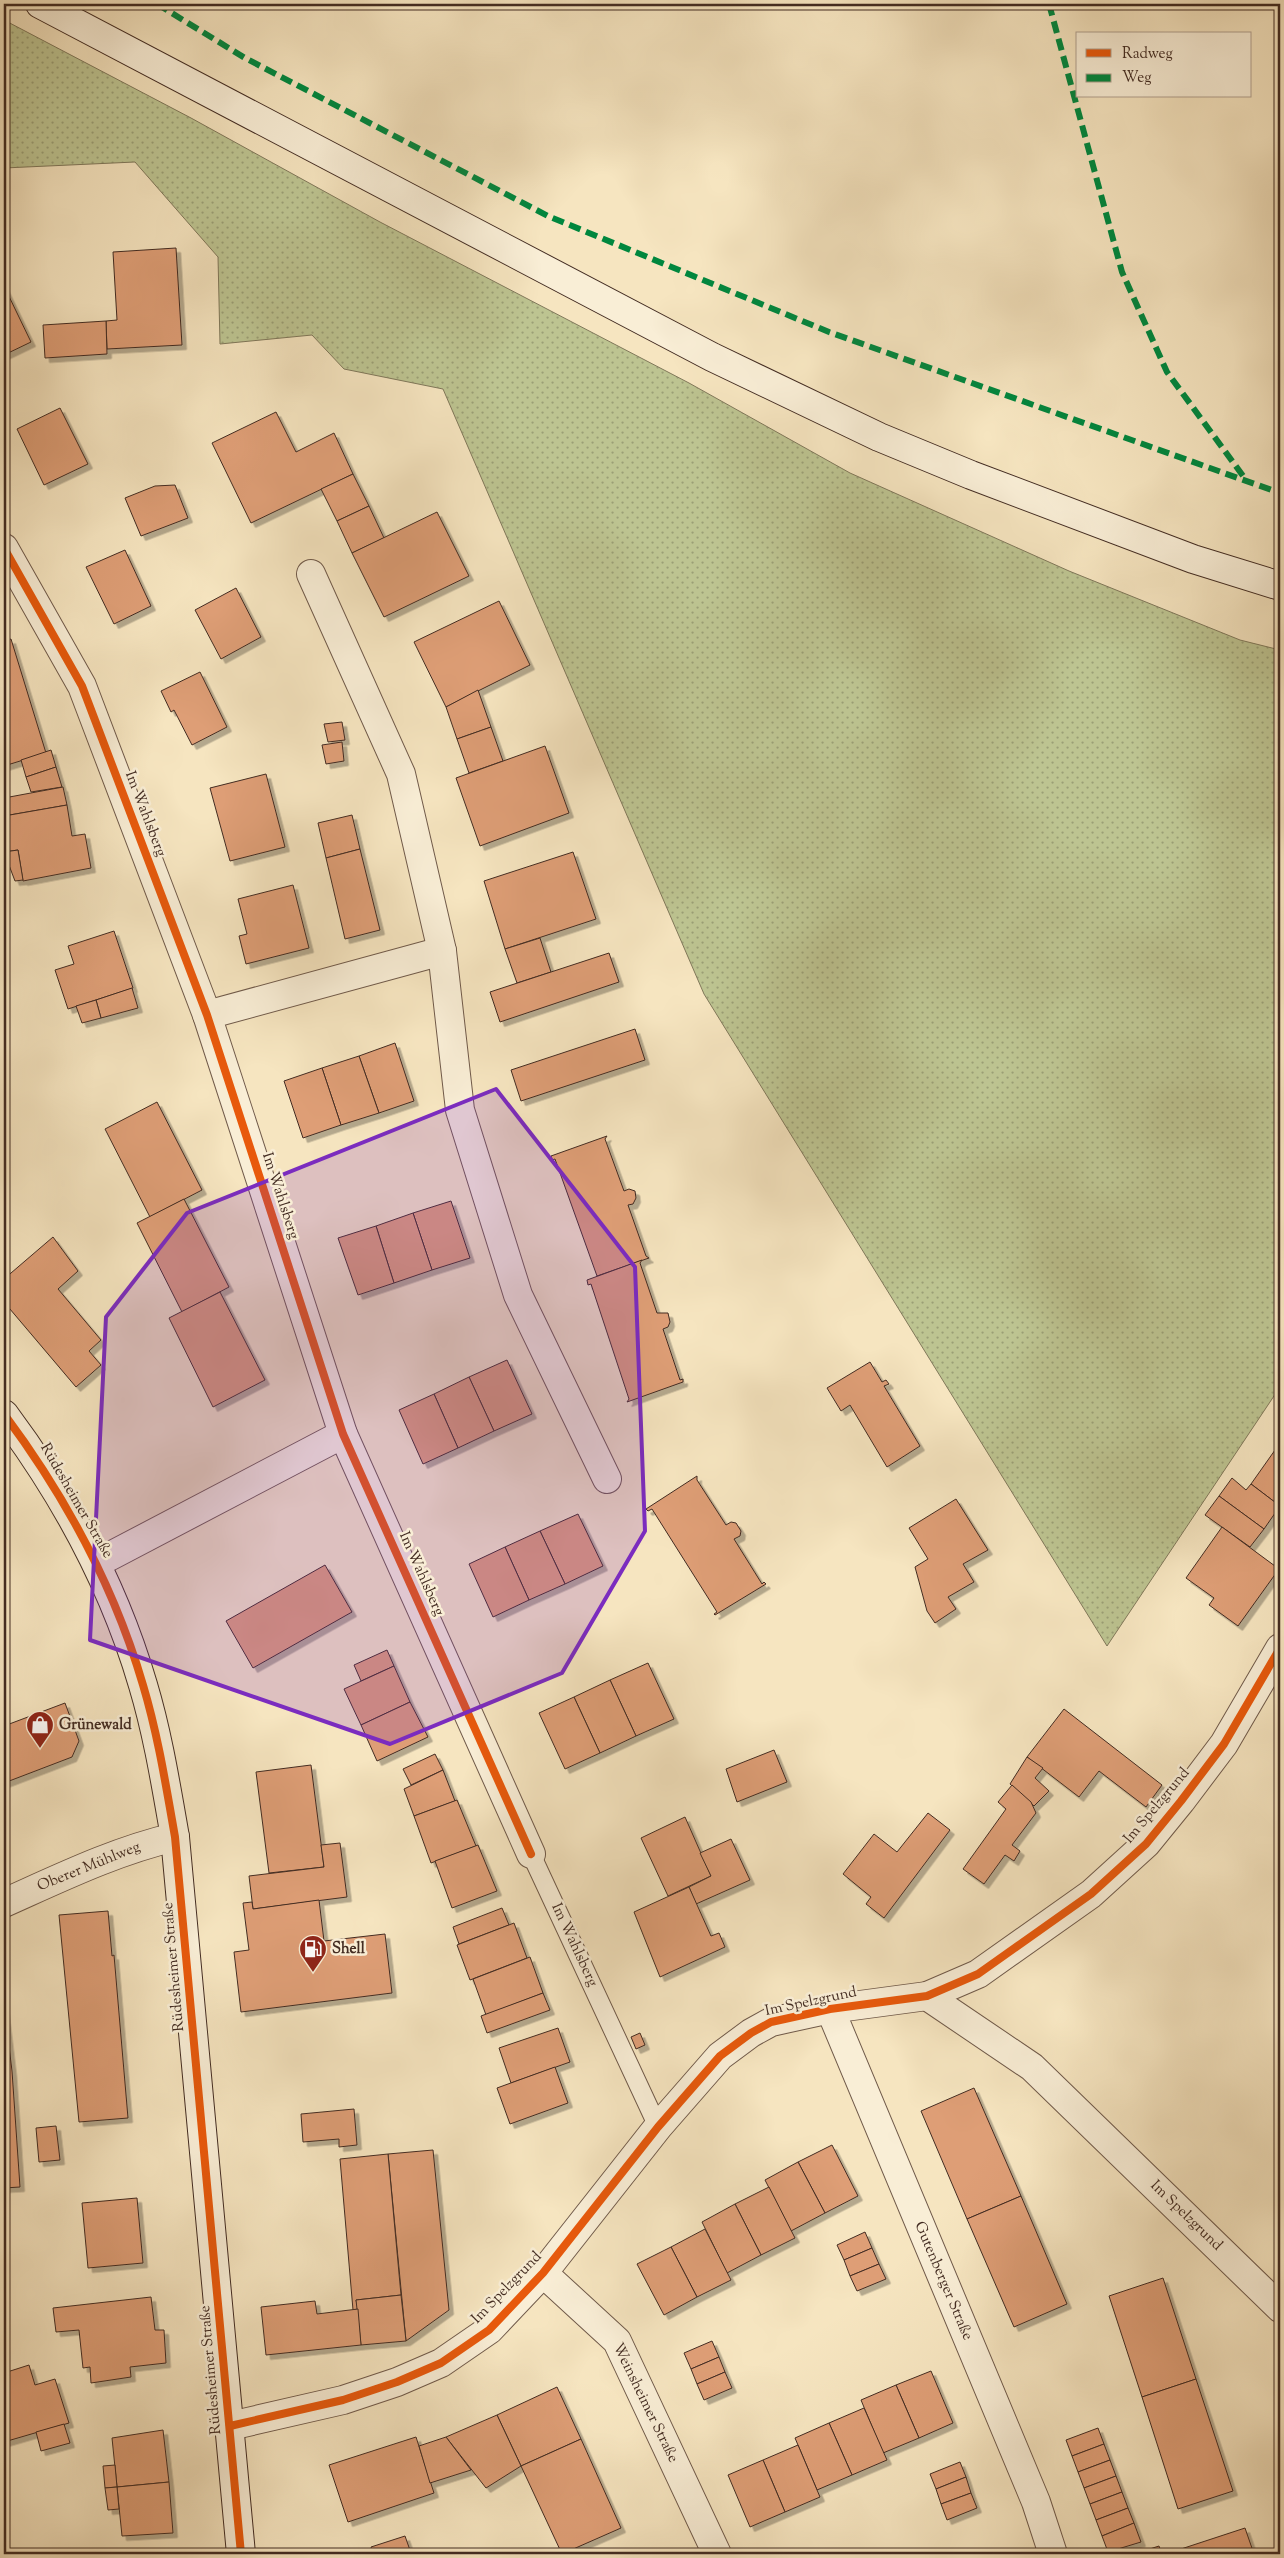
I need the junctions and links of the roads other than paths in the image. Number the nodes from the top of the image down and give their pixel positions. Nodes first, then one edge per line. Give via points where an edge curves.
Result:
1 (40, 4) edge
2 (4, 548) edge
3 (311, 574) dead end
4 (1280, 586) edge
5 (442, 951) junction
6 (207, 1015) junction
7 (4, 1414) edge
8 (344, 1434) junction
9 (607, 1479) dead end
10 (97, 1563) junction
11 (1280, 1648) edge
12 (176, 1837) junction
13 (531, 1854) joint
14 (4, 1903) edge
15 (927, 1996) junction
16 (830, 2010) junction
17 (658, 2127) junction
18 (543, 2274) junction
19 (1280, 2308) edge
20 (230, 2426) junction
21 (241, 2554) edge
22 (717, 2554) edge
23 (1053, 2554) edge

1 - 4 street via 712,357 879,437 1193,559
2 - 6 street, Im Wahlsberg via 82,686
3 - 5 street via 400,774
5 - 6 street
5 - 9 street via 460,1110 518,1295
6 - 8 street, Im Wahlsberg
7 - 10 street, Rüdesheimer Straße via 69,1510
8 - 10 street
8 - 13 street, Im Wahlsberg
10 - 12 street, Rüdesheimer Straße via 143,1686
11 - 15 street, Im Spelzgrund via 1224,1744 1146,1844 1091,1894 1025,1942 978,1974
12 - 14 street, Oberer Mühlweg via 105,1858
12 - 20 street, Rüdesheimer Straße
13 - 17 lane, Im Wahlsberg
15 - 16 street, Im Spelzgrund
15 - 19 street, Im Spelzgrund via 1032,2067
16 - 17 street, Im Spelzgrund via 771,2022 751,2032 720,2056
16 - 23 street, Gutenberger Straße via 1036,2502
17 - 18 street, Im Spelzgrund
18 - 20 street, Im Spelzgrund via 489,2330 441,2363 343,2400
18 - 22 street, Weinsheimer Straße via 617,2341
20 - 21 street, Rüdesheimer Straße

